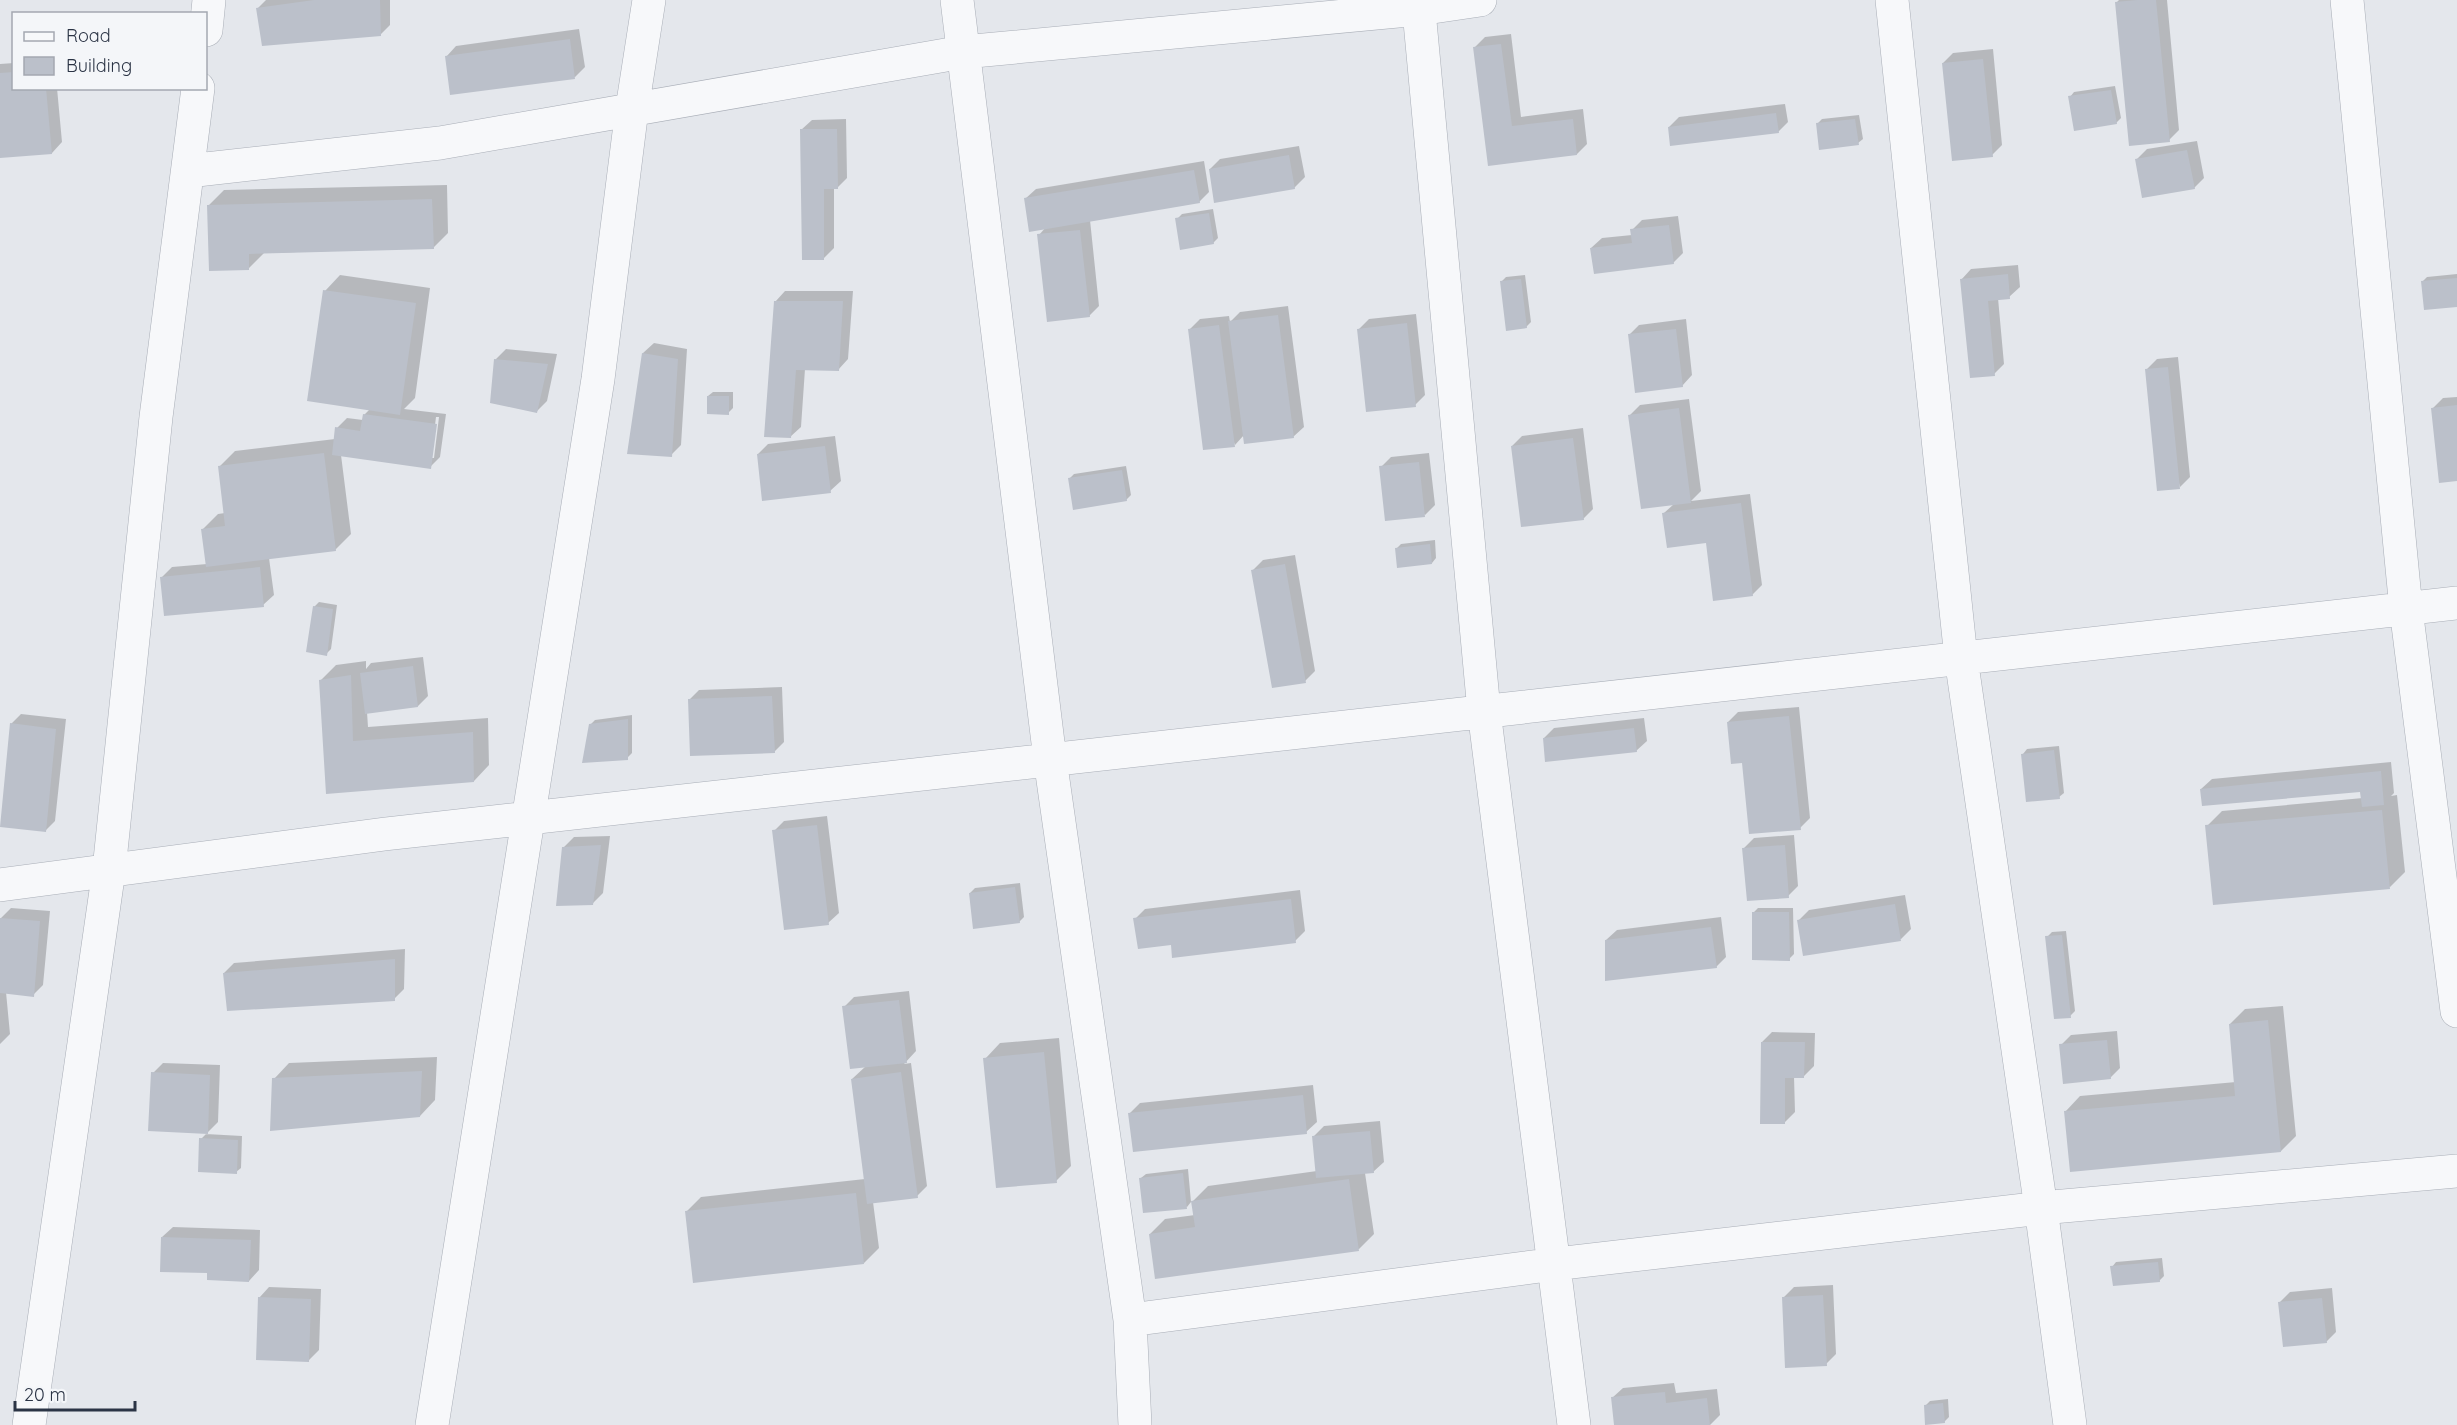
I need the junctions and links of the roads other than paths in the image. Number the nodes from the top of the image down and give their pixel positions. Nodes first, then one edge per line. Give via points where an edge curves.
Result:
1 (209, 0) edge
2 (649, 0) edge
3 (957, 0) edge
4 (1480, 0) edge
5 (1892, 0) edge
6 (2347, 0) edge
7 (1419, 4) edge
8 (207, 20) edge
9 (963, 52) junction
10 (198, 90) edge
11 (632, 109) junction
12 (188, 171) junction
13 (2457, 603) edge
14 (2406, 609) junction
15 (1961, 658) junction
16 (1484, 711) junction
17 (1050, 759) junction
18 (527, 818) junction
19 (109, 870) junction
20 (0, 885) edge
21 (2457, 1011) edge
22 (2457, 1171) edge
23 (2041, 1208) junction
24 (1555, 1264) junction
25 (1130, 1320) junction
26 (29, 1425) edge
27 (432, 1425) edge
28 (1135, 1425) edge
29 (1574, 1425) edge
30 (2070, 1425) edge

1 - 8 street
2 - 11 street
3 - 9 street
4 - 7 street
5 - 15 street
6 - 14 street
7 - 9 street
7 - 16 street
9 - 11 street
9 - 17 street
10 - 12 street
11 - 12 street via 440,143
11 - 18 street via 598,379
12 - 19 street via 156,417
13 - 14 street
14 - 15 street
14 - 21 street
15 - 16 street
15 - 23 street
16 - 17 street
16 - 24 street
17 - 18 street
17 - 25 street
18 - 19 street
18 - 27 street
19 - 20 street
19 - 26 street
22 - 23 street
23 - 24 street
23 - 30 street
24 - 25 street
24 - 29 street
25 - 28 street

